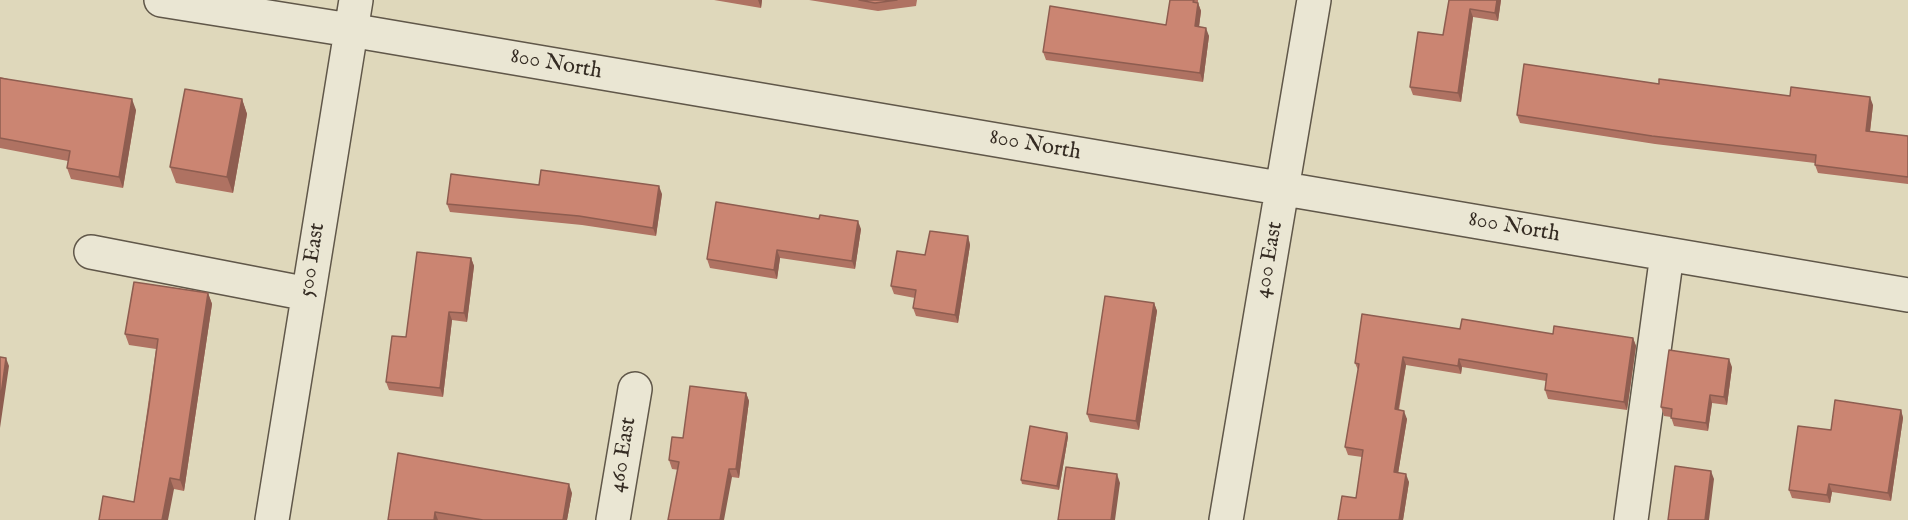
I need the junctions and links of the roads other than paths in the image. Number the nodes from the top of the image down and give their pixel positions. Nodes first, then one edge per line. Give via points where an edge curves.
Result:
1 (161, 0) edge
2 (1314, 0) edge
3 (353, 15) edge
4 (1283, 188) junction
5 (91, 252) dead end
6 (1667, 254) junction
7 (308, 294) junction
8 (1908, 295) edge
9 (635, 389) dead end
10 (272, 520) edge
11 (614, 520) edge
12 (1226, 520) edge
13 (1631, 520) edge

1 - 3 street, 800 North
2 - 4 street, 400 East
3 - 4 street, 800 North
3 - 7 street, 500 East
4 - 6 street, 800 North
4 - 12 street, 400 East
5 - 7 street
6 - 8 street, 800 North
6 - 13 street
7 - 10 street, 500 East
9 - 11 street, 460 East

